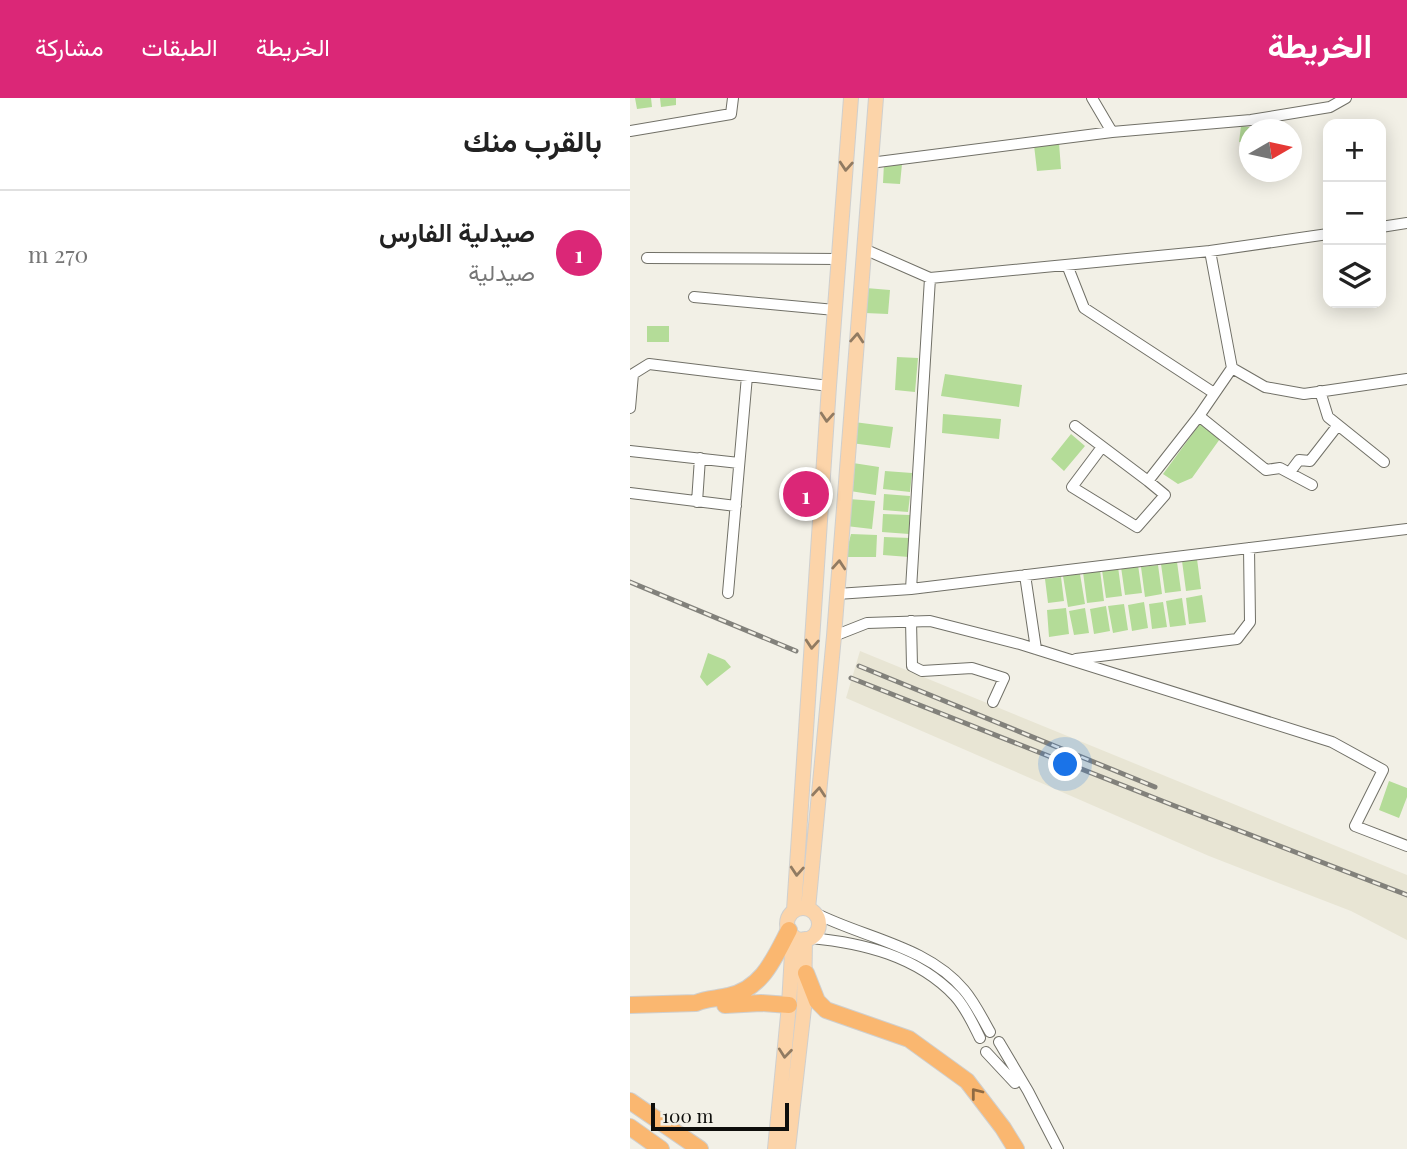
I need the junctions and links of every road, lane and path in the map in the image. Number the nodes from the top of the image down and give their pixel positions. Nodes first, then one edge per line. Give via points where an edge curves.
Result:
1 (733, 98) edge
2 (851, 98) edge
3 (876, 98) edge
4 (1092, 98) edge
5 (1346, 98) edge
6 (630, 131) edge
7 (1112, 132) junction
8 (870, 163) junction
9 (1407, 223) edge
10 (1386, 226) edge
11 (1323, 235) edge
12 (864, 249) junction
13 (1210, 251) junction
14 (647, 258) dead end
15 (839, 259) junction
16 (1067, 265) junction
17 (930, 278) junction
18 (694, 297) dead end
19 (835, 310) junction
20 (1232, 368) junction
21 (747, 376) junction
22 (1407, 379) edge
23 (829, 386) junction
24 (1321, 391) junction
25 (1213, 393) junction
26 (630, 408) edge
27 (1199, 416) junction
28 (1338, 425) junction
29 (1075, 426) dead end
30 (1102, 447) junction
31 (630, 451) edge
32 (700, 458) junction
33 (1384, 462) dead end
34 (739, 463) junction
35 (1290, 472) junction
36 (1148, 481) junction
37 (1312, 485) dead end
38 (630, 493) edge
39 (697, 502) junction
40 (736, 506) junction
41 (1407, 529) edge
42 (1249, 548) junction
43 (1025, 575) junction
44 (911, 589) junction
45 (728, 593) dead end
46 (837, 594) junction
47 (911, 621) junction
48 (834, 636) junction
49 (1036, 649) junction
50 (1070, 659) junction
51 (993, 702) dead end
52 (1407, 846) edge
53 (806, 911) junction
54 (799, 936) junction
55 (806, 974) junction
56 (696, 1003) junction
57 (630, 1005) edge
58 (789, 1005) junction
59 (990, 1032) junction
60 (980, 1038) junction
61 (999, 1042) junction
62 (986, 1052) junction
63 (630, 1101) edge
64 (630, 1128) edge
65 (661, 1149) edge
66 (700, 1149) edge
67 (775, 1149) edge
68 (788, 1149) edge
69 (1016, 1149) edge
70 (1050, 1149) edge
71 (1058, 1149) edge

1 - 6 street via 731,114
2 -> 15 main road
3 - 8 main road
4 - 7 street
5 - 7 street via 1330,107 1251,120
7 - 8 street
8 - 12 main road
9 - 10 street
11 - 13 street
12 - 17 street
46 -> 12 main road
13 - 16 street
13 - 20 street
14 - 15 street
15 - 19 main road
16 - 17 street
16 - 25 street via 1084,307
17 - 44 street
18 - 19 street
19 - 23 main road
20 - 24 street via 1265,387 1304,394
20 - 25 street
21 - 23 street
21 - 26 street via 649,365 633,374
21 - 34 street
22 - 24 street
23 -> 53 main road
24 - 28 street via 1328,417
25 - 27 street
27 - 35 street via 1266,470
27 - 36 street
28 - 33 street
28 - 35 street via 1310,461 1299,460
29 - 30 street
30 - 36 street
30 - 36 street via 1072,487 1137,527 1165,495
31 - 32 street
32 - 34 street
32 - 39 street
34 - 40 street
35 - 37 street
38 - 39 street
39 - 40 street
40 - 45 street
41 - 42 street
42 - 43 street
42 - 50 street via 1250,622 1237,639
43 - 44 street
43 - 49 street
44 - 46 street
46 - 48 main road
47 - 48 street via 867,623
47 - 49 street via 930,621
47 - 51 street via 912,666 922,671 972,668 1004,678
53 -> 48 main road
49 - 50 street
50 - 52 street via 1332,742 1383,770 1355,826
53 - 54 main road via 789,916
53 - 54 main road via 818,919 819,927
53 - 59 street via 908,950 941,969 964,989
54 - 55 main road
54 - 56 highway via 745,992
54 - 58 main road
54 - 60 street via 869,946 904,960 956,996
55 - 68 main road
69 -> 55 highway via 967,1081 909,1040 825,1010
56 - 57 highway
56 - 58 highway via 706,1007
58 -> 67 main road
59 - 60 street
59 - 61 street
60 - 62 street via 980,1047
61 - 62 street via 995,1050
61 - 71 street
62 - 70 street via 1013,1078
63 - 66 highway
64 - 65 highway

